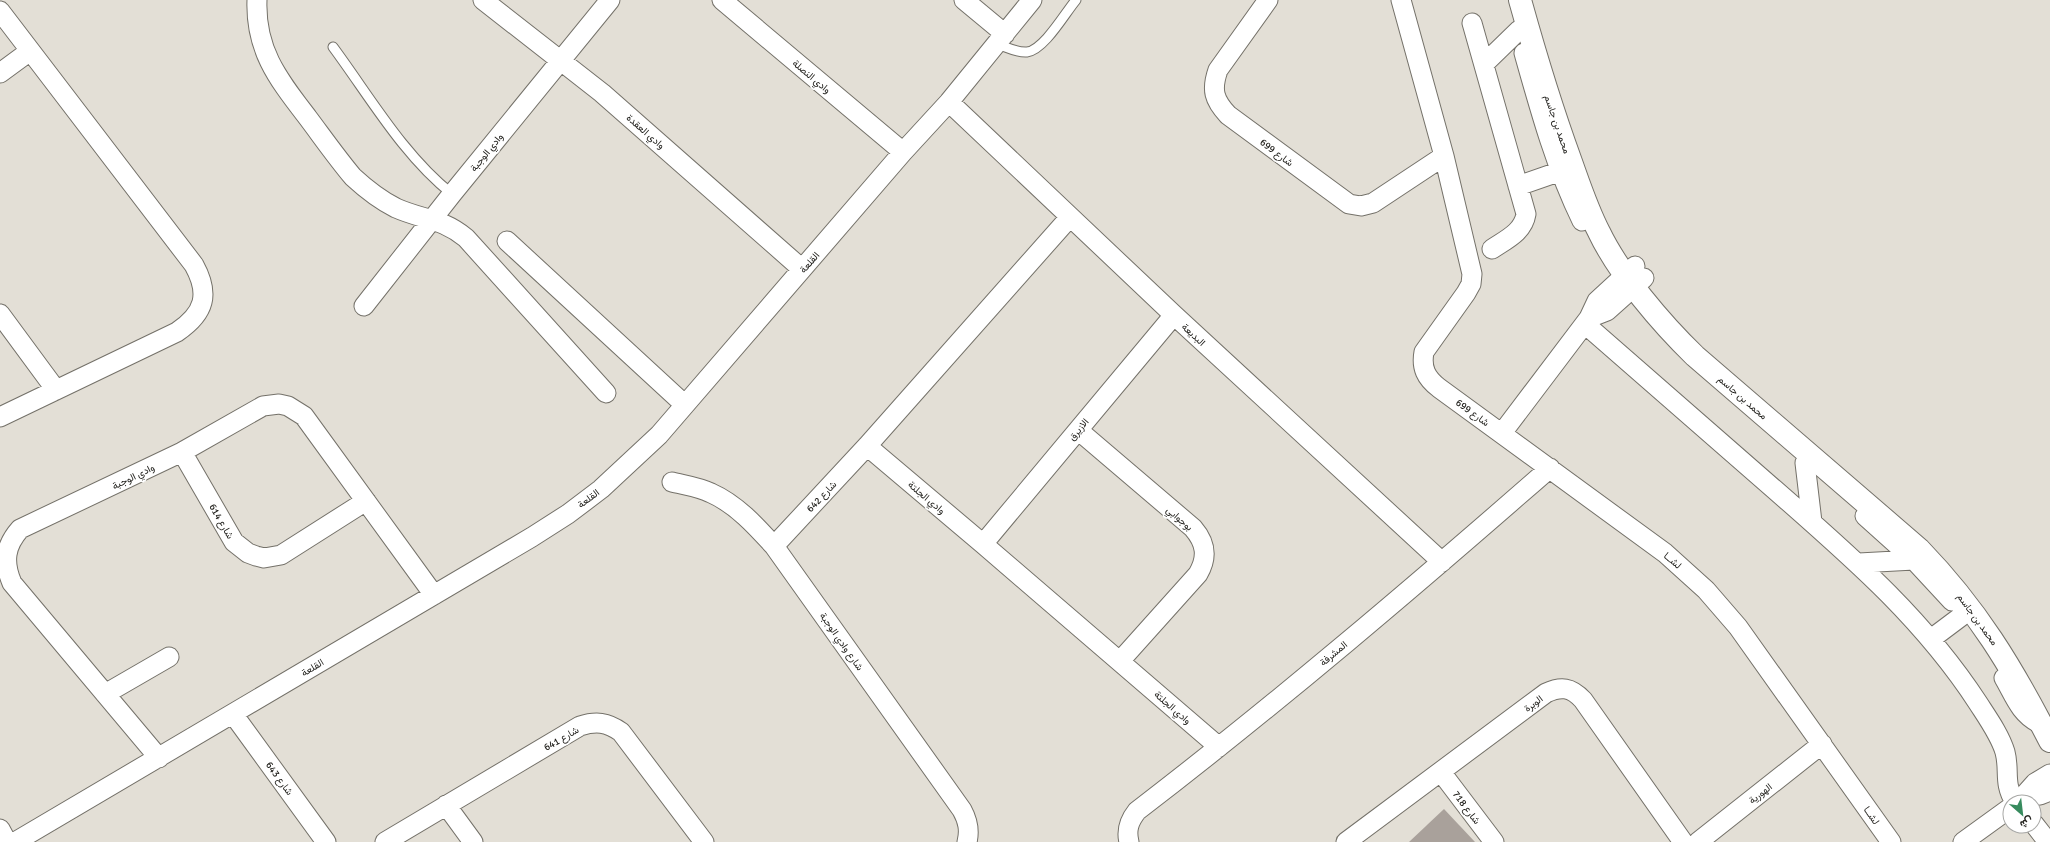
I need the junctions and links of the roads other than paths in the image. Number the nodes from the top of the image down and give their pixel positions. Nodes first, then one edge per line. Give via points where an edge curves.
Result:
1 (257, 0) edge
2 (483, 0) edge
3 (610, 0) edge
4 (722, 0) edge
5 (964, 0) edge
6 (1032, 0) edge
7 (1076, 0) edge
8 (1268, 0) edge
9 (1401, 0) edge
10 (1523, 10) edge
11 (0, 11) edge
12 (1472, 23) dead end
13 (1001, 39) junction
14 (333, 47) dead end
15 (30, 50) junction
16 (560, 60) junction
17 (1484, 64) junction
18 (0, 74) edge
19 (949, 102) junction
20 (903, 152) junction
21 (1444, 156) junction
22 (1561, 171) junction
23 (1518, 186) junction
24 (452, 194) junction
25 (1070, 217) junction
26 (432, 220) junction
27 (1599, 233) junction
28 (507, 241) dead end
29 (1492, 249) dead end
30 (802, 269) junction
31 (1635, 276) junction
32 (364, 306) dead end
33 (0, 314) edge
34 (1174, 315) junction
35 (1587, 321) junction
36 (1668, 328) junction
37 (56, 390) junction
38 (606, 393) dead end
39 (685, 405) junction
40 (0, 417) edge
41 (1078, 430) junction
42 (1502, 433) junction
43 (867, 446) junction
44 (182, 452) junction
45 (1805, 463) junction
46 (1550, 468) junction
47 (672, 482) dead end
48 (366, 501) junction
49 (1812, 522) junction
50 (983, 544) junction
51 (774, 546) junction
52 (1914, 560) junction
53 (1442, 562) junction
54 (1859, 563) junction
55 (434, 595) junction
56 (1963, 615) junction
57 (1931, 639) junction
58 (169, 658) dead end
59 (1120, 661) junction
60 (105, 694) junction
61 (232, 714) junction
62 (2047, 728) edge
63 (1822, 744) junction
64 (1220, 747) junction
65 (159, 758) junction
66 (1441, 772) junction
67 (2050, 774) edge
68 (2012, 794) edge
69 (2025, 794) edge
70 (446, 805) junction
71 (2002, 813) edge
72 (0, 829) edge
73 (2042, 834) edge
74 (7, 842) edge
75 (16, 842) edge
76 (326, 842) edge
77 (384, 842) edge
78 (473, 842) edge
79 (704, 842) edge
80 (967, 842) edge
81 (1129, 842) edge
82 (1346, 842) edge
83 (1494, 842) edge
84 (1683, 842) edge
85 (1698, 842) edge
86 (1891, 842) edge
87 (1962, 842) edge
88 (2048, 842) edge

1 - 26 street via 260,40 272,68 341,162 353,177 382,200
2 - 16 street, وادي العقدة
3 - 16 street, وادي الوجبة
4 - 20 street, وادي النصلة
5 - 13 street
6 - 13 street, القلعة
7 - 13 lane via 1034,50 1018,51
8 - 21 street, شارع 699 via 1218,70 1214,94 1228,115 1349,204 1361,206 1373,203
9 - 21 street, شارع 699
10 - 17 street
10 - 22 street via 1536,94
10 - 27 street, محمد بن جاسم via 1550,103 1587,208
10 - 31 street, محمد بن جاسم via 1552,81 1578,160 1607,224
11 - 15 street
12 - 17 street
13 - 19 street, القلعة
14 - 24 lane via 411,154
15 - 18 street
15 - 37 street via 194,265 201,278 204,294 200,310 190,323 177,332
16 - 24 street, وادي الوجبة
16 - 30 street, وادي العقدة via 602,93
17 - 23 street
19 - 20 street, القلعة
19 - 25 street, البديعة
20 - 30 street, القلعة
21 - 42 street, شارع 699 via 1472,274 1466,294 1424,352 1424,372 1430,381
22 - 23 street
22 - 27 street via 1582,221
23 - 29 street via 1526,214 1524,222 1514,234
24 - 26 street, وادي الوجبة
25 - 34 street, البديعة
25 - 43 street
26 - 32 street, وادي الوجبة
26 - 38 street via 445,223 466,238
27 - 31 street, محمد بن جاسم
28 - 39 street
30 - 39 street, القلعة
31 - 35 street via 1597,301
31 - 36 street, محمد بن جاسم
31 - 62 street, محمد بن جاسم via 1704,352 1930,549 1979,606 2019,662
33 - 37 street
34 - 41 street, الازيرق
34 - 53 street, البديعة
35 - 42 street
35 - 49 street
36 - 45 street via 1683,358
36 - 62 street, محمد بن جاسم via 1695,356 1937,567 1994,639
37 - 40 street
39 - 55 street, القلعة via 632,461 573,510
41 - 50 street, الازيرق
41 - 59 street, بوجوابي via 1193,528 1204,545 1203,565 1198,574
42 - 46 street, لشــا
43 - 50 street, وادي الجلتة
43 - 51 street, شارع 642
44 - 48 street, وادي الوجبة via 263,406 288,406 304,416
44 - 48 street, شارع 614 via 234,542 256,556 264,558 281,555
44 - 60 street, وادي الوجبة via 32,522 20,529 7,549 5,560 12,583
45 - 49 street
45 - 52 street
46 - 53 street, المشرفة
46 - 63 street, لشــا via 1665,553 1706,590 1738,626
47 - 51 street, شارع وادي الوجبة via 711,493 727,502
48 - 55 street, وادي الوجبة
49 - 54 street
50 - 59 street, وادي الجلتة
51 - 80 street, شارع وادي الوجبة via 962,810 968,820
52 - 54 street
52 - 56 street
53 - 64 street, المشرفة
54 - 57 street
55 - 61 street, القلعة
56 - 57 street
56 - 62 street via 1992,657 2019,706 2029,717
57 - 68 street via 1978,703 1999,740 2007,761 2008,788
58 - 60 street
59 - 64 street, وادي الجلتة
60 - 65 street, وادي الوجبة
61 - 65 street, القلعة
61 - 76 street, شارع 643
63 - 85 street, الهورية
63 - 86 street, لشــا
64 - 81 street, المشرفة via 1137,811 1129,823
65 - 75 street, القلعة
66 - 82 street, الوبرة
66 - 83 street, شارع 718
66 - 84 street, الوبرة via 1546,693 1556,688 1567,688 1583,700
67 - 69 street via 2035,783
70 - 77 street, شارع 641
70 - 78 street
70 - 79 street, شارع 641 via 580,726 590,722 601,722 612,725 621,732
71 - 87 street
72 - 74 street
73 - 88 street

